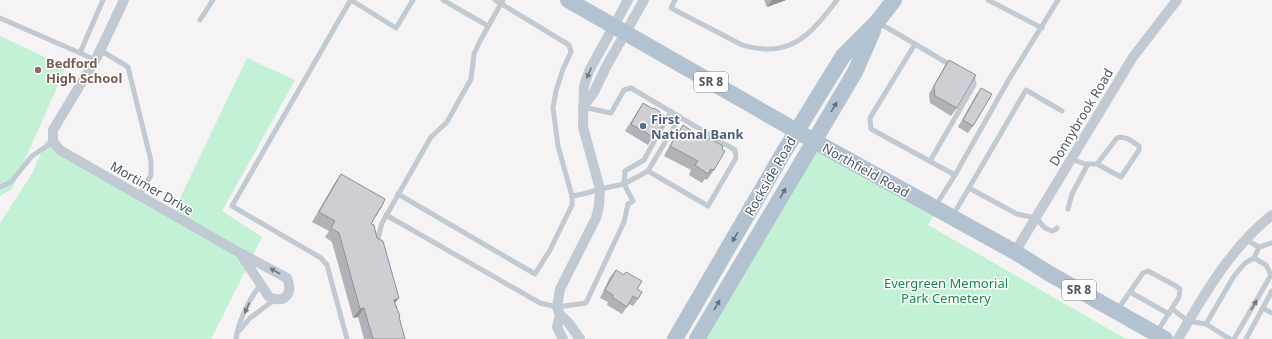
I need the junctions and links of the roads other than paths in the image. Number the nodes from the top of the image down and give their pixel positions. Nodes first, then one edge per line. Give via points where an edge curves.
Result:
1 (103, 0) edge
2 (124, 0) edge
3 (213, 0) edge
4 (351, 0) edge
5 (413, 0) edge
6 (443, 0) edge
7 (495, 0) edge
8 (568, 0) edge
9 (628, 0) edge
10 (644, 0) edge
11 (675, 0) edge
12 (837, 0) edge
13 (894, 0) edge
14 (988, 0) edge
15 (1058, 0) edge
16 (1177, 0) edge
17 (502, 2) edge
18 (0, 18) edge
19 (200, 20) dead end
20 (877, 22) junction
21 (488, 26) junction
22 (1042, 28) junction
23 (619, 29) junction
24 (915, 44) junction
25 (100, 50) junction
26 (80, 53) junction
27 (95, 60) junction
28 (955, 68) edge
29 (961, 72) edge
30 (584, 107) junction
31 (1062, 111) dead end
32 (671, 112) junction
33 (680, 117) junction
34 (797, 131) junction
35 (814, 141) junction
36 (53, 142) junction
37 (1071, 159) junction
38 (930, 161) junction
39 (1088, 164) junction
40 (1097, 164) junction
41 (648, 171) junction
42 (955, 175) junction
43 (624, 184) junction
44 (0, 186) edge
45 (969, 188) junction
46 (600, 189) junction
47 (398, 194) junction
48 (139, 196) junction
49 (572, 196) junction
50 (934, 208) junction
51 (1068, 209) dead end
52 (386, 215) junction
53 (1272, 215) edge
54 (952, 218) junction
55 (1036, 218) junction
56 (1057, 228) dead end
57 (1246, 240) junction
58 (1272, 243) edge
59 (1259, 247) junction
60 (382, 252) edge
61 (1015, 252) junction
62 (240, 253) junction
63 (1254, 258) junction
64 (261, 285) junction
65 (1272, 291) edge
66 (1130, 292) junction
67 (275, 299) junction
68 (1263, 308) junction
69 (559, 311) junction
70 (1116, 312) junction
71 (1170, 312) junction
72 (1272, 313) edge
73 (1188, 321) junction
74 (1206, 324) junction
75 (237, 336) edge
76 (1160, 336) edge
77 (347, 339) edge
78 (563, 339) edge
79 (580, 339) edge
80 (675, 339) edge
81 (698, 339) edge
82 (1178, 339) edge
83 (1230, 339) edge
84 (1234, 339) edge
85 (1246, 339) edge

1 - 26 lane
2 - 25 street
3 - 19 lane
4 - 5 lane via 396,28
4 - 77 lane via 232,206 321,258 327,265
6 - 21 lane
7 - 17 lane
8 - 23 main road, Northfield Road / SR 8
9 - 23 street
10 - 23 street
11 - 12 lane via 671,8 742,45 759,49 783,48 795,44 819,22
13 - 20 main road, Rockside Road
14 - 22 lane
15 - 22 lane
16 - 37 street, Donnybrook Road via 1133,57
17 - 21 lane
17 - 49 lane via 569,45 571,52 563,69 553,108 558,146
18 - 26 lane
20 - 24 lane
20 - 34 main road, Rockside Road via 843,56
35 -> 20 main road, Rockside Road via 855,72
21 - 47 lane via 474,54 471,79 446,122 431,137
22 - 42 lane via 1008,81
23 - 30 street via 606,67
23 - 34 main road, Northfield Road / SR 8
24 - 28 lane
24 - 38 lane via 870,118 871,129
25 - 27 street
25 - 48 lane via 128,67 151,161 151,175
26 - 27 lane
27 - 36 street via 53,130
29 - 38 lane via 973,80 974,85
30 - 32 lane via 611,113 624,90 631,88
30 - 46 street via 583,127
31 - 45 lane via 1026,90
32 - 33 lane
32 - 43 lane via 644,160 625,171
33 - 41 lane
33 - 41 lane via 735,150 736,158 708,206
34 - 35 main road, Northfield Road / SR 8
34 -> 80 main road, Rockside Road
35 - 50 main road, Northfield Road / SR 8
81 -> 35 main road, Rockside Road
36 - 44 lane via 32,156 11,182
36 - 48 street, Mortimer Drive via 60,150
37 - 39 lane
37 - 55 street, Donnybrook Road
38 - 42 lane
39 - 40 lane
39 - 51 lane via 1072,194
40 - 40 lane via 1117,138 1124,138 1139,146 1139,150 1121,177
41 - 43 lane
42 - 50 lane
43 - 46 lane
43 - 69 lane via 633,201 628,204 624,222 586,303
45 - 54 lane
45 - 55 lane via 1017,214
46 - 49 lane
46 - 69 street via 596,218 560,289
47 - 49 lane via 535,274 563,226 572,205
47 - 52 lane
48 - 62 street, Mortimer Drive
50 - 54 main road, Northfield Road / SR 8
52 - 60 lane via 378,238
52 - 69 lane via 540,303
53 - 57 street
54 - 61 main road, Northfield Road / SR 8
55 - 56 lane via 1049,230
55 - 61 street, Donnybrook Road
57 - 59 lane
57 - 73 street via 1209,287
58 - 59 lane
59 - 63 lane
61 - 70 main road, Northfield Road / SR 8
62 - 64 street, Mortimer Drive
67 -> 62 street, Mortimer Drive via 282,299 290,290 287,278
63 - 74 lane via 1245,263 1234,276
84 -> 63 lane via 1272,275 1266,265
64 - 67 street, Mortimer Drive via 269,297
64 -> 75 lane via 255,291
65 - 68 lane
66 - 70 lane
66 - 71 lane
66 - 71 lane via 1148,270 1180,289 1179,297
67 - 75 lane via 250,318
68 - 72 lane
68 - 85 lane
69 - 78 street via 557,326
69 - 79 street
70 - 76 main road, Northfield Road / SR 8
71 - 73 lane
71 - 76 lane
73 - 74 lane
73 - 82 street
74 - 83 lane

